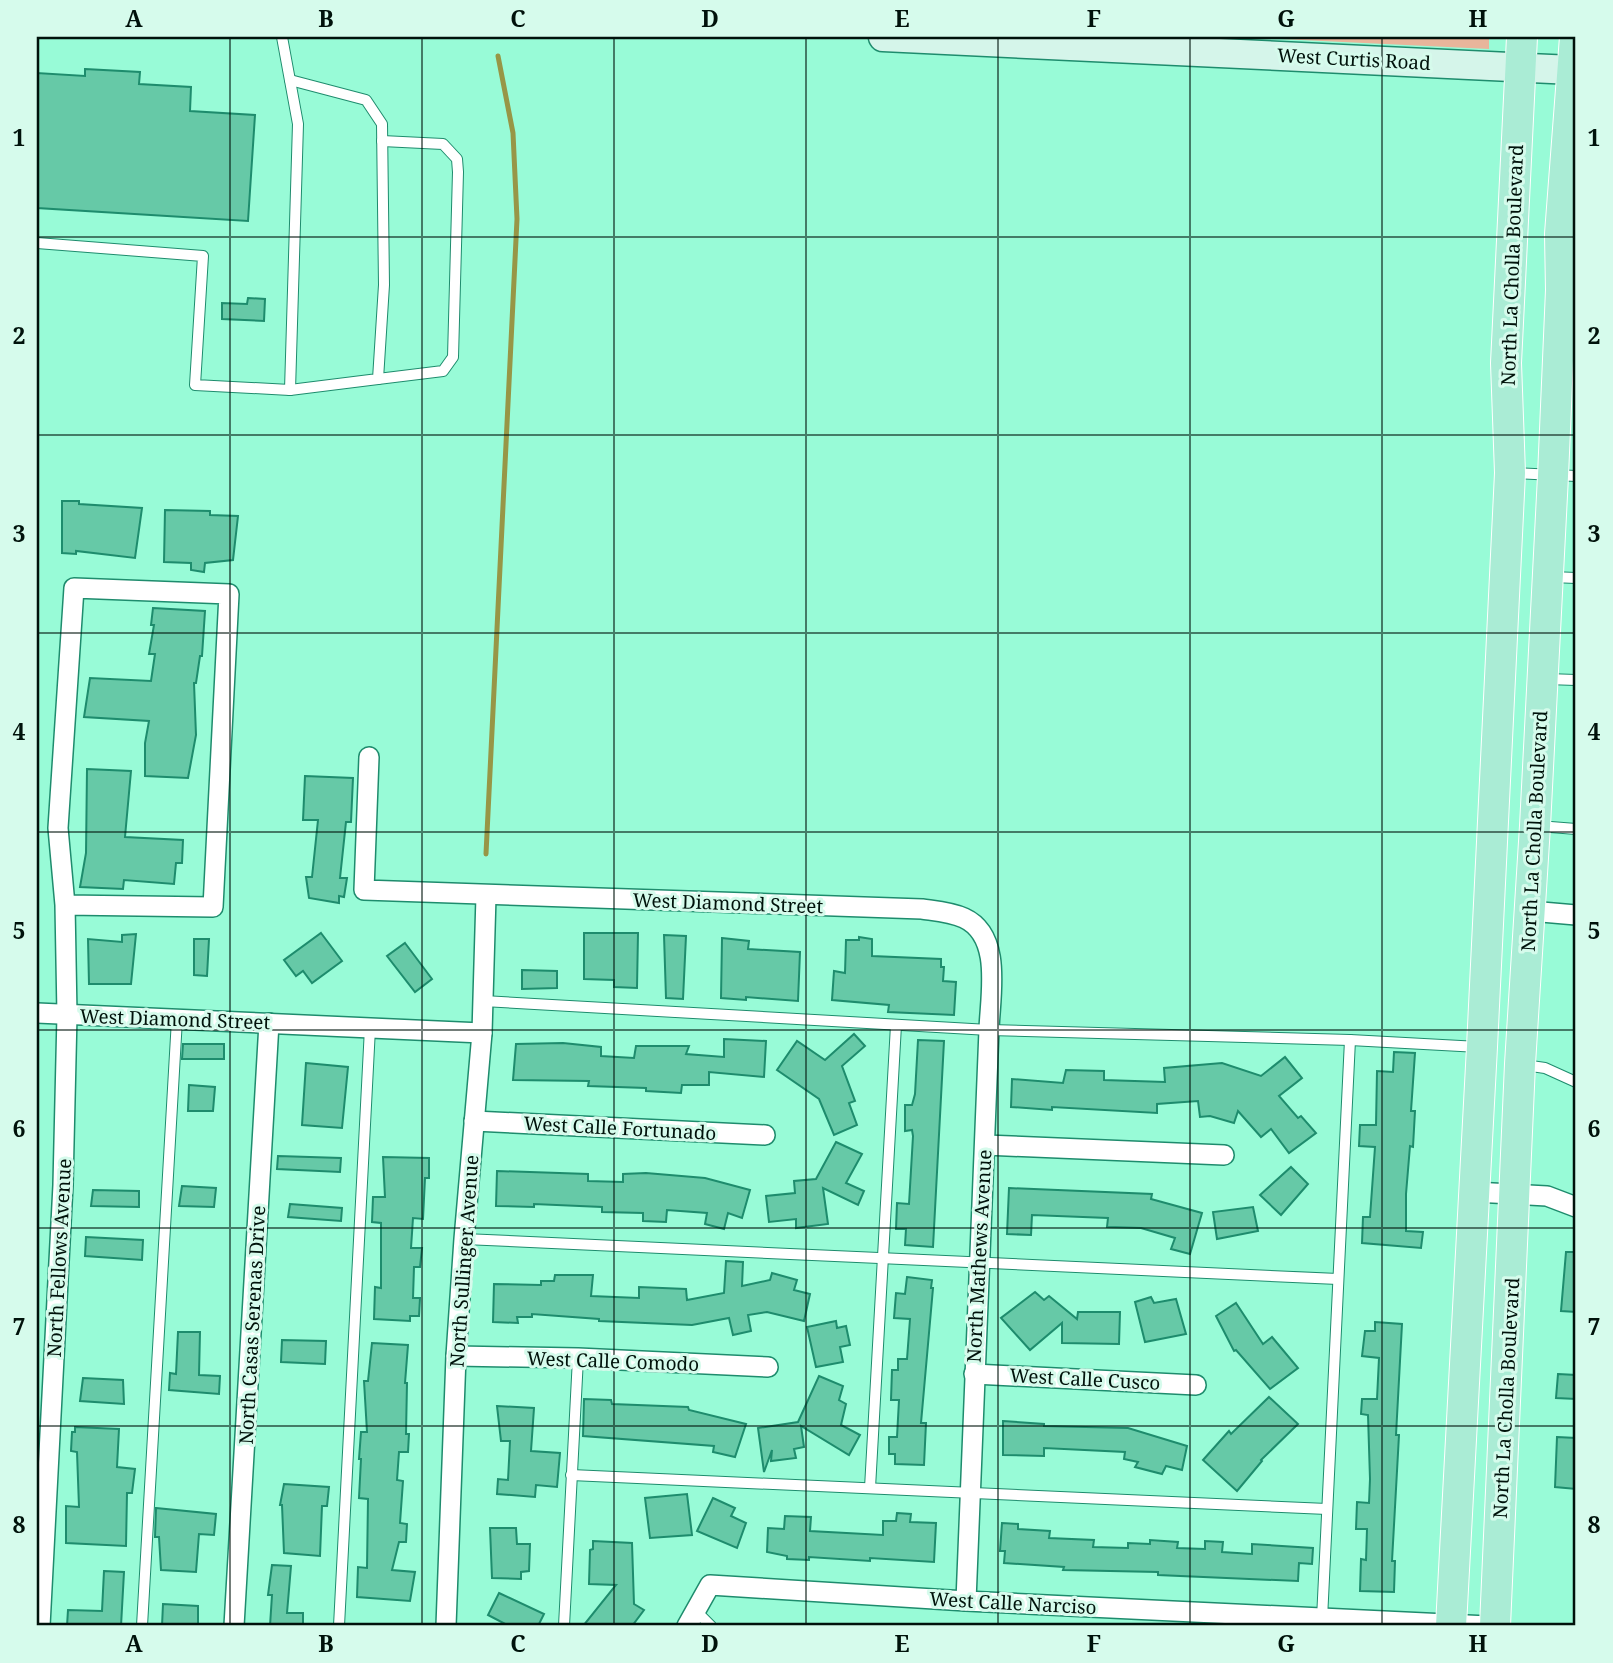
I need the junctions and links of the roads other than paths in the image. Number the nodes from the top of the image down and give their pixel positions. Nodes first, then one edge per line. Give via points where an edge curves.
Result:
1 (282, 37) edge
2 (883, 37) edge
3 (1522, 37) edge
4 (1575, 37) edge
5 (1521, 68) junction
6 (1573, 70) junction
7 (290, 80) junction
8 (382, 141) junction
9 (37, 243) edge
10 (378, 379) junction
11 (290, 390) junction
12 (1510, 473) junction
13 (1564, 476) edge
14 (1562, 577) edge
15 (1543, 678) junction
16 (1576, 680) edge
17 (369, 757) dead end
18 (1535, 826) junction
19 (1576, 829) edge
20 (486, 896) junction
21 (65, 905) junction
22 (1530, 911) junction
23 (1576, 915) edge
24 (967, 919) joint
25 (483, 1001) junction
26 (37, 1013) edge
27 (67, 1015) junction
28 (177, 1019) junction
29 (269, 1023) junction
30 (896, 1025) junction
31 (370, 1028) junction
32 (989, 1030) junction
33 (482, 1033) junction
34 (1350, 1040) junction
35 (1482, 1047) junction
36 (1520, 1064) junction
37 (1576, 1082) edge
38 (474, 1121) junction
39 (765, 1135) dead end
40 (985, 1145) junction
41 (1224, 1155) dead end
42 (1474, 1192) junction
43 (1516, 1194) junction
44 (1576, 1207) edge
45 (464, 1238) junction
46 (883, 1259) junction
47 (979, 1264) junction
48 (1339, 1279) junction
49 (457, 1356) junction
50 (578, 1358) junction
51 (768, 1367) dead end
52 (974, 1374) junction
53 (1196, 1385) dead end
54 (571, 1475) junction
55 (870, 1488) junction
56 (970, 1493) junction
57 (1327, 1509) junction
58 (966, 1601) junction
59 (691, 1619) edge
60 (1322, 1619) junction
61 (1451, 1625) edge
62 (40, 1626) edge
63 (142, 1626) edge
64 (234, 1626) edge
65 (339, 1626) edge
66 (446, 1626) edge
67 (564, 1626) edge
68 (711, 1626) edge
69 (1488, 1626) edge
70 (1494, 1626) edge

1 - 7 lane
2 - 5 street, West Curtis Road
3 - 5 main road, North La Cholla Boulevard
4 - 6 main road, North La Cholla Boulevard
5 - 6 street, West Curtis Road
5 - 12 main road, North La Cholla Boulevard via 1506,363
6 - 13 main road, North La Cholla Boulevard via 1560,234 1565,290
7 - 8 lane via 366,100 382,124
7 - 11 lane via 298,124
8 - 10 lane via 384,285
8 - 10 lane via 443,144 457,159 458,172 453,357 443,371
9 - 11 lane via 203,256 195,384
10 - 11 lane
12 - 13 lane
12 - 35 main road, North La Cholla Boulevard
13 - 14 main road, North La Cholla Boulevard
14 - 15 main road, North La Cholla Boulevard
15 - 16 lane
15 - 18 main road, North La Cholla Boulevard
17 - 20 street, West Diamond Street via 364,890
18 - 19 lane
18 - 22 main road, North La Cholla Boulevard
20 - 24 street, West Diamond Street via 922,909
20 - 25 street, North Sullinger Avenue
21 - 21 street, North Fellows Avenue via 213,907 229,594 74,588 58,828
21 - 27 street, North Fellows Avenue
22 - 23 street
22 - 36 main road, North La Cholla Boulevard
24 - 32 street, North Mathews Avenue via 984,936 990,957
25 - 30 lane
25 - 33 street, North Sullinger Avenue
26 - 27 street, West Diamond Street
27 - 28 street, West Diamond Street
27 - 62 street, North Fellows Avenue via 63,1185
28 - 29 street, West Diamond Street
28 - 63 lane
29 - 31 street, West Diamond Street
29 - 64 street, North Casas Serenas Drive
30 - 32 lane
30 - 46 lane
31 - 33 street, West Diamond Street
31 - 65 lane
32 - 34 lane
32 - 40 street, North Mathews Avenue
33 - 38 street, North Sullinger Avenue
34 - 35 lane
34 - 48 lane
35 - 42 main road, North La Cholla Boulevard
36 - 37 lane via 1545,1068
36 - 43 main road, North La Cholla Boulevard
38 - 39 street, West Calle Fortunado
38 - 45 street, North Sullinger Avenue
40 - 41 street
40 - 47 street, North Mathews Avenue
42 - 43 street
42 - 61 main road, North La Cholla Boulevard
43 - 44 street via 1547,1196
43 - 70 main road, North La Cholla Boulevard
45 - 46 lane
45 - 49 street, North Sullinger Avenue
46 - 47 lane
46 - 55 lane
47 - 48 lane
47 - 52 street, North Mathews Avenue
48 - 57 lane
49 - 50 street, West Calle Comodo
49 - 66 street, North Sullinger Avenue
50 - 51 street, West Calle Comodo
50 - 54 lane
52 - 53 street, West Calle Cusco
52 - 56 street, North Mathews Avenue
54 - 55 lane
54 - 67 lane
55 - 56 lane
56 - 57 lane
56 - 58 street, North Mathews Avenue
57 - 60 lane
58 - 59 street, West Calle Narciso via 710,1585
58 - 60 street, West Calle Narciso
59 - 68 lane
60 - 61 street, West Calle Narciso
61 - 69 street, West Calle Narciso

